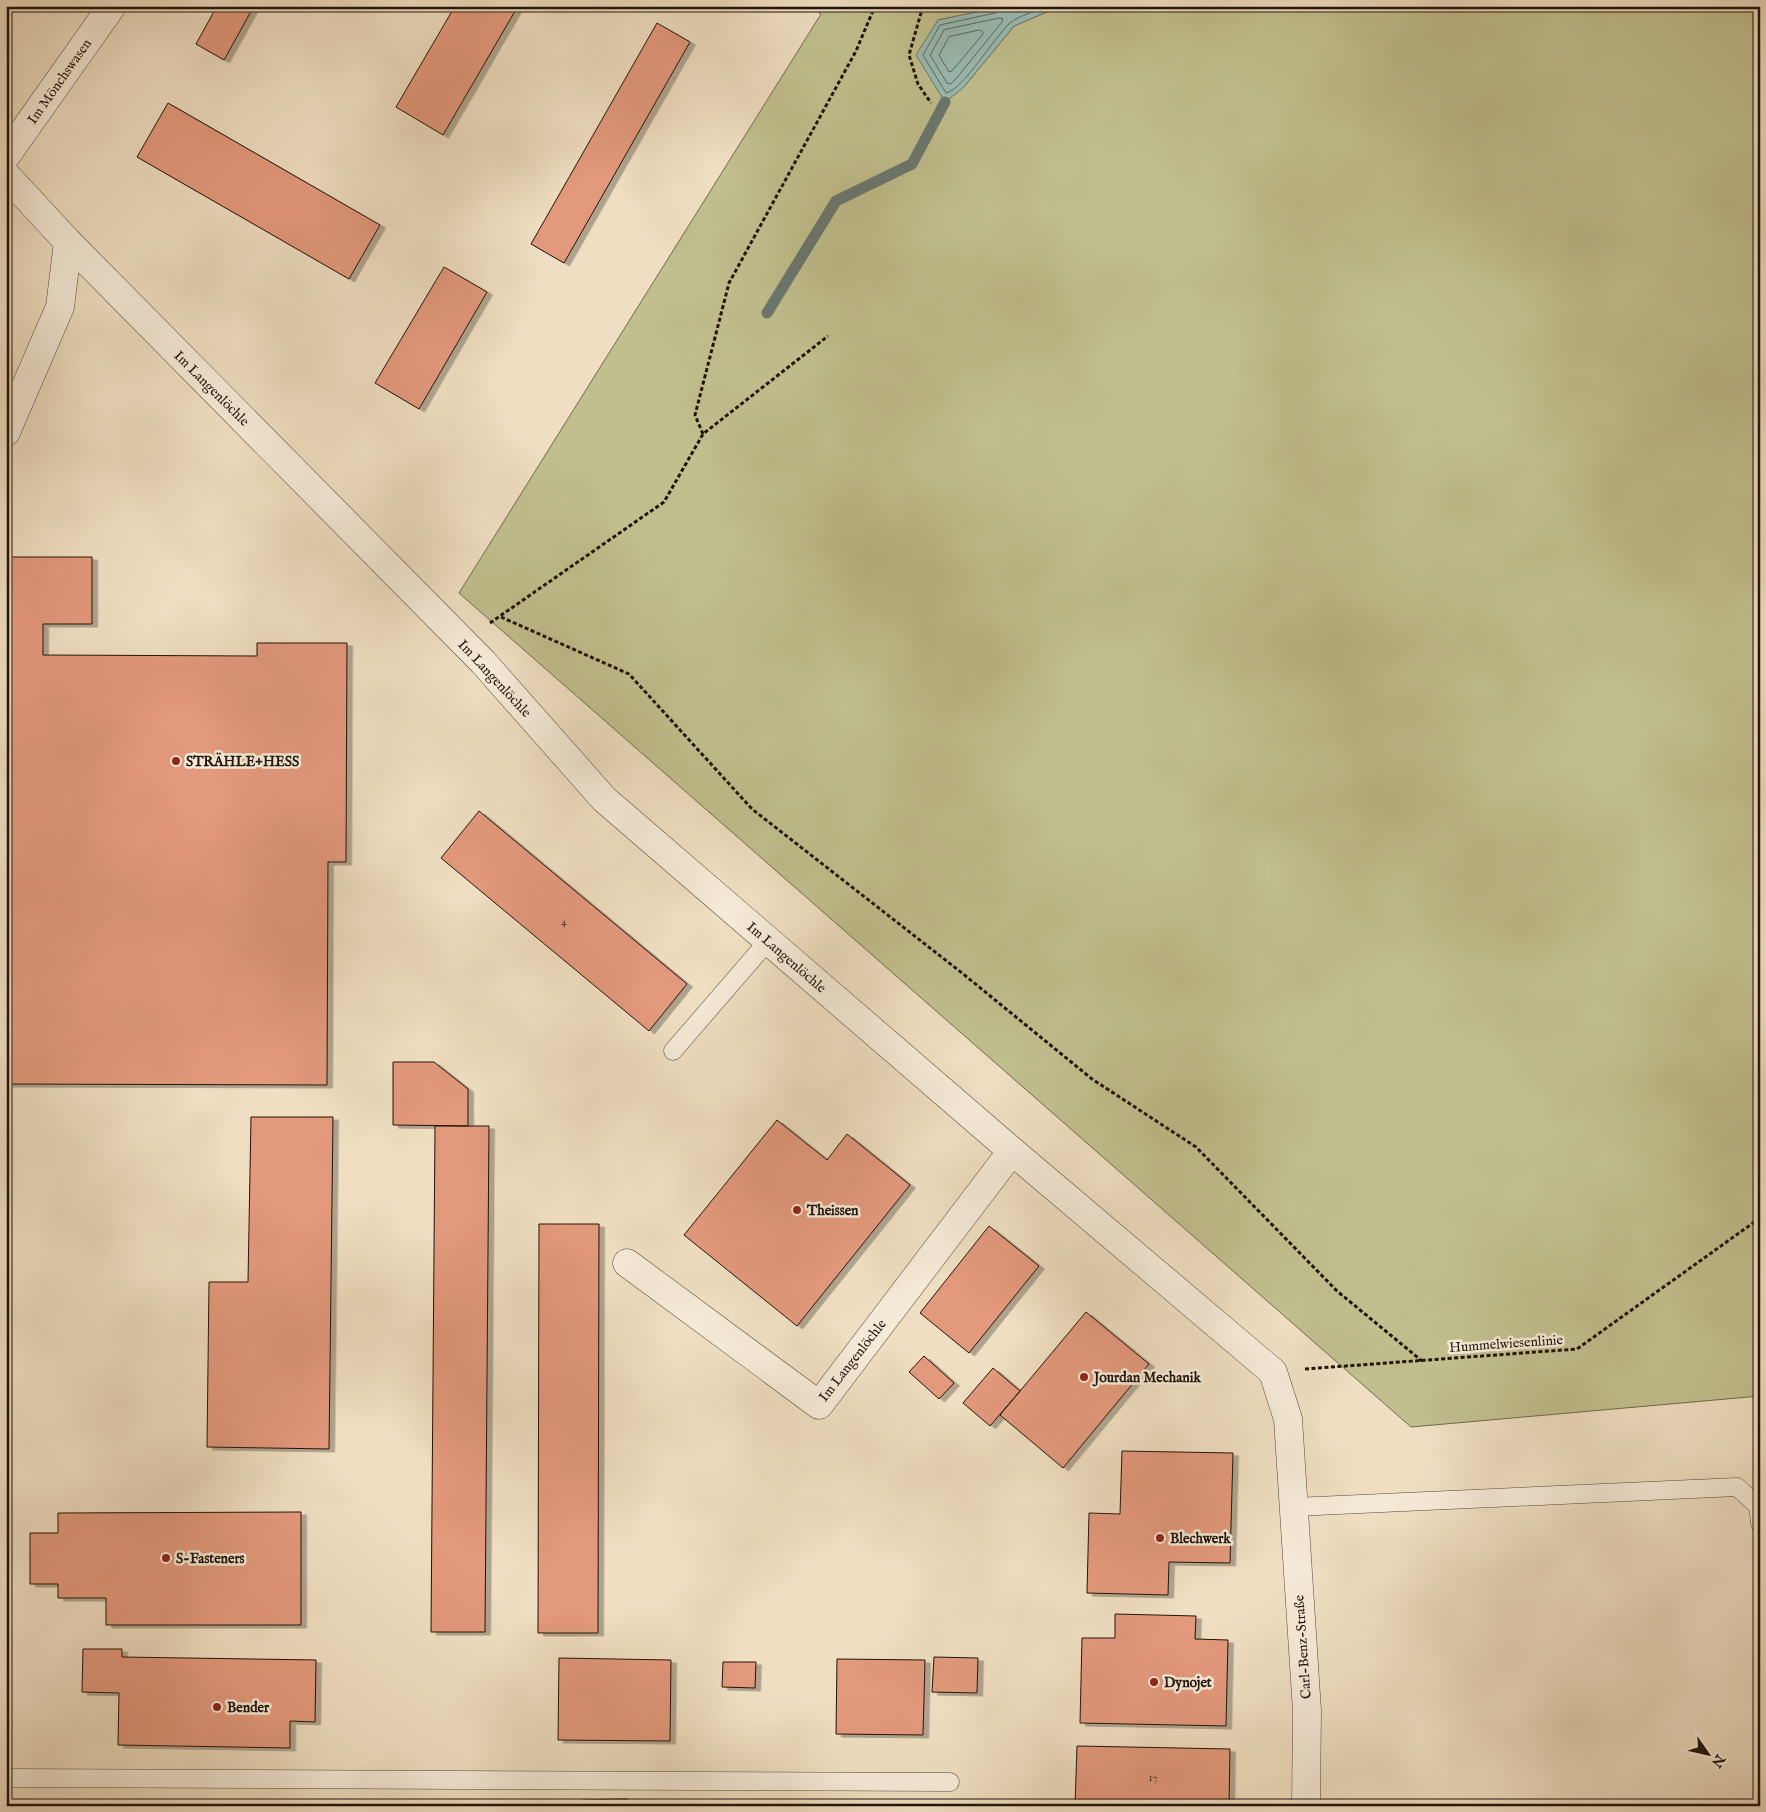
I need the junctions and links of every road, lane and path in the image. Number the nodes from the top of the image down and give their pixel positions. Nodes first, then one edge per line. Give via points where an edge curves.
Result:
1 (112, 6) edge
2 (875, 6) edge
3 (923, 6) edge
4 (931, 103) dead end
5 (6, 156) edge
6 (6, 175) edge
7 (68, 242) junction
8 (828, 336) dead end
9 (6, 432) edge
10 (703, 434) junction
11 (501, 617) junction
12 (463, 642) junction
13 (768, 941) junction
14 (673, 1051) dead end
15 (1012, 1151) junction
16 (1760, 1218) edge
17 (627, 1263) dead end
18 (1422, 1361) junction
19 (1273, 1372) junction
20 (1293, 1498) junction
21 (1760, 1523) edge
22 (6, 1778) edge
23 (950, 1782) dead end
24 (1306, 1806) edge

1 - 5 street, Im Mönchswasen
2 - 10 path via 856,51 729,283 695,415
3 - 4 path via 909,55 918,84
6 - 7 street, Im Langenlöchle
7 - 9 street via 60,306
7 - 12 street, Im Langenlöchle
8 - 10 path
10 - 11 path via 664,502
11 - 12 path
11 - 18 path via 629,674 752,809 1092,1079 1196,1148 1337,1291
12 - 13 street, Im Langenlöchle via 604,799
13 - 14 lane
13 - 15 street, Im Langenlöchle
15 - 17 street, Im Langenlöchle via 819,1405
15 - 19 street, Im Langenlöchle
16 - 18 path, Hummelwiesenlinie via 1577,1349
18 - 19 path, Hummelwiesenlinie
19 - 20 street via 1288,1419
20 - 21 lane via 1737,1487 1758,1506
20 - 24 street, Carl-Benz-Straße via 1306,1711
22 - 23 lane

